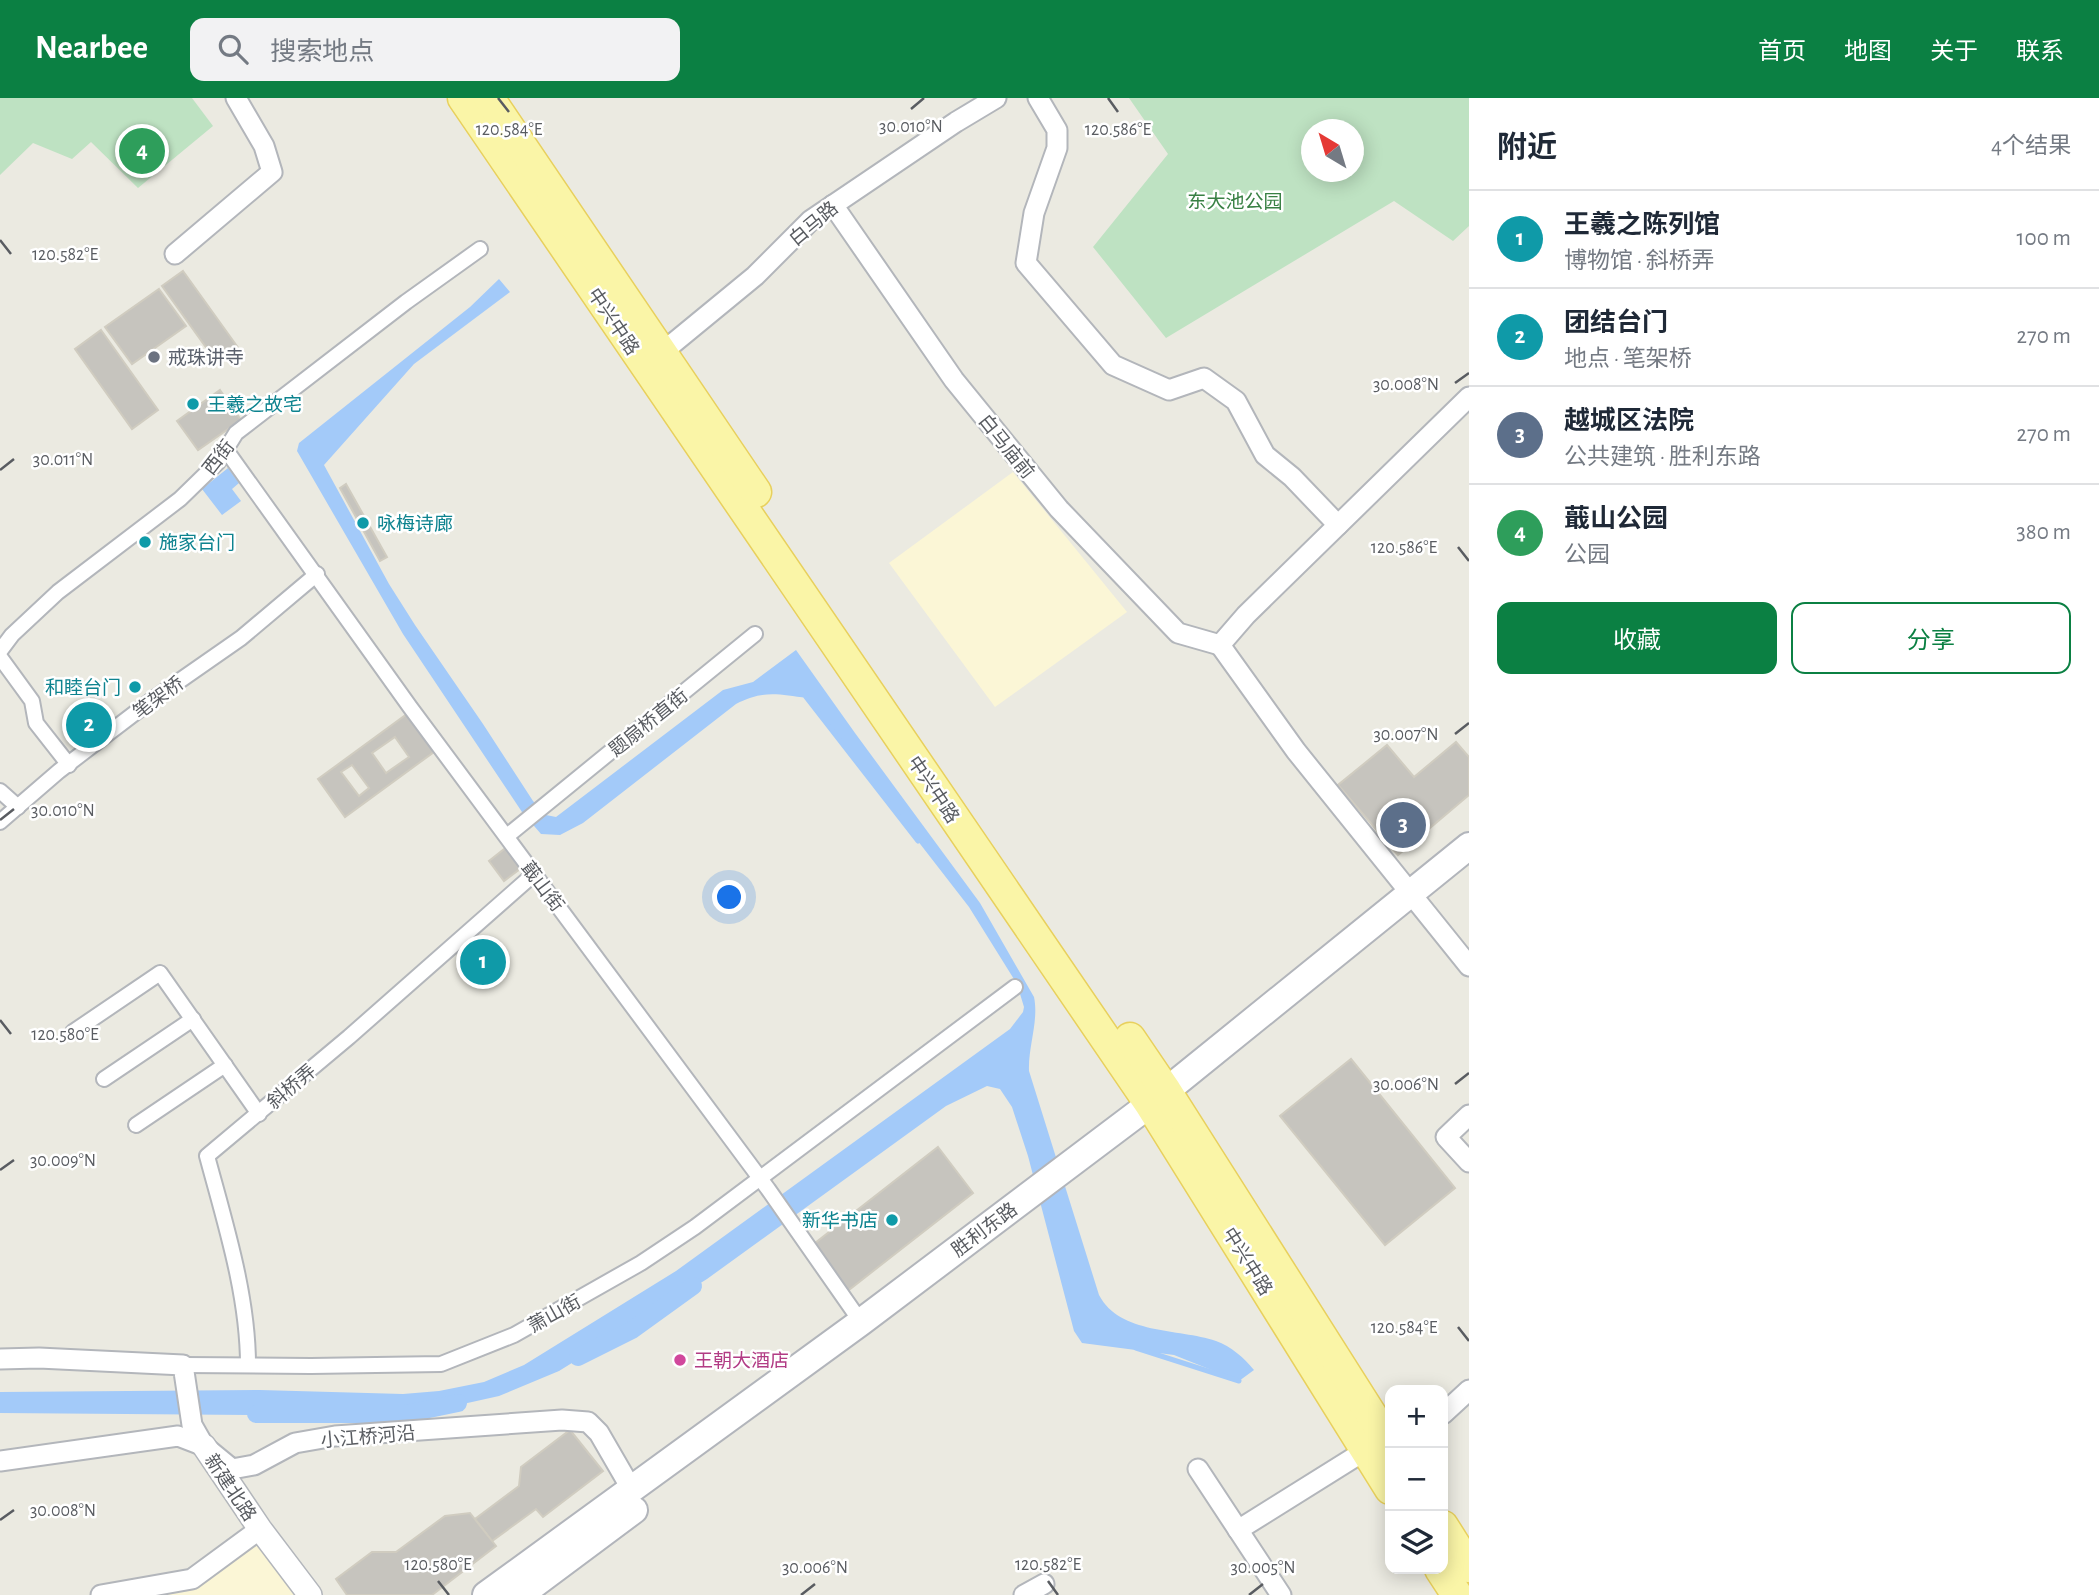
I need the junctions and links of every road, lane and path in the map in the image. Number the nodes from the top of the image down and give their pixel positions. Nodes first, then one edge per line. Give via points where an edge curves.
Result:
1 (236, 98) edge
2 (463, 98) edge
3 (489, 98) edge
4 (996, 98) edge
5 (1038, 98) edge
6 (833, 205) junction
7 (480, 249) dead end
8 (175, 254) dead end
9 (653, 360) junction
10 (1469, 397) edge
11 (226, 450) junction
12 (1338, 525) junction
13 (317, 574) junction
14 (755, 634) dead end
15 (1220, 645) junction
16 (0, 651) edge
17 (0, 657) edge
18 (69, 765) junction
19 (0, 791) edge
20 (18, 807) junction
21 (0, 822) edge
22 (507, 836) junction
23 (1469, 846) edge
24 (1469, 865) edge
25 (534, 874) junction
26 (1416, 899) junction
27 (1469, 966) edge
28 (1016, 987) dead end
29 (193, 1019) junction
30 (72, 1032) dead end
31 (225, 1065) junction
32 (104, 1079) dead end
33 (1163, 1105) junction
34 (259, 1114) junction
35 (1469, 1115) edge
36 (136, 1125) dead end
37 (1469, 1163) edge
38 (764, 1184) junction
39 (1028, 1206) junction
40 (861, 1322) junction
41 (0, 1359) edge
42 (248, 1365) junction
43 (184, 1370) junction
44 (1469, 1390) edge
45 (1448, 1409) edge
46 (204, 1446) junction
47 (1378, 1447) edge
48 (0, 1461) edge
49 (1198, 1469) dead end
50 (1385, 1472) edge
51 (632, 1490) junction
52 (260, 1529) junction
53 (1238, 1530) junction
54 (1448, 1534) edge
55 (1469, 1567) edge
56 (1443, 1574) edge
57 (1044, 1584) dead end
58 (101, 1595) edge
59 (310, 1595) edge
60 (486, 1595) edge
61 (520, 1595) edge
62 (1024, 1595) edge
63 (1281, 1595) edge
64 (1457, 1595) edge

1 - 8 street via 264,146 272,172
2 - 9 main road, 中兴中路
3 - 9 main road, 中兴中路
4 - 6 street, 白马路
5 - 12 street via 1058,130 1057,148 1034,213 1026,263 1113,365 1169,390 1204,378 1236,401 1265,455
6 - 9 street, 白马路
6 - 15 street, 白马庙前 via 954,380 1059,509 1178,633
7 - 11 street, 西街 via 253,419 236,433
9 - 33 main road, 中兴中路
10 - 12 street
11 - 13 street, 蕺山街
11 - 16 street, 西街 via 180,499 58,592
12 - 15 street
13 - 18 street, 笔架桥 via 241,638
13 - 22 street, 蕺山街
14 - 22 street, 题扇桥直街
15 - 26 street via 1296,751
17 - 18 street via 32,701 36,723
18 - 20 street, 笔架桥
19 - 20 street
20 - 21 street, 笔架桥
22 - 25 street, 蕺山街
23 - 26 main road, 胜利东路
24 - 26 main road, 胜利东路
25 - 34 street, 斜桥弄
25 - 38 street, 蕺山街
26 - 27 street
26 - 33 main road, 胜利东路
28 - 38 street, 萧山街
29 - 30 street via 160,973
29 - 31 street
29 - 32 street
31 - 34 street
31 - 36 street
33 - 39 main road, 胜利东路
33 - 47 main road, 中兴中路
34 - 42 street, 斜桥弄 via 207,1156 240,1289
35 - 37 street via 1446,1137
38 - 40 street, 蕺山街
38 - 42 street, 萧山街 via 641,1264 514,1335 440,1364
39 - 40 main road, 胜利东路
39 - 61 main road, 胜利东路
40 - 51 main road, 胜利东路
41 - 43 street, 萧山街
42 - 43 street, 萧山街
43 - 46 street, 新建北路 via 192,1425
44 - 45 street
46 - 48 street, 小江桥河沿 via 178,1436
46 - 51 street, 小江桥河沿 via 232,1469 254,1465 295,1443 335,1436 588,1422
46 - 52 street, 新建北路
47 - 50 main road, 中兴中路
47 - 53 street
49 - 53 street
51 - 60 main road, 胜利东路
52 - 58 street via 192,1579
52 - 59 street, 新建北路
53 - 63 street
54 - 55 main road
56 - 64 main road
57 - 62 street

